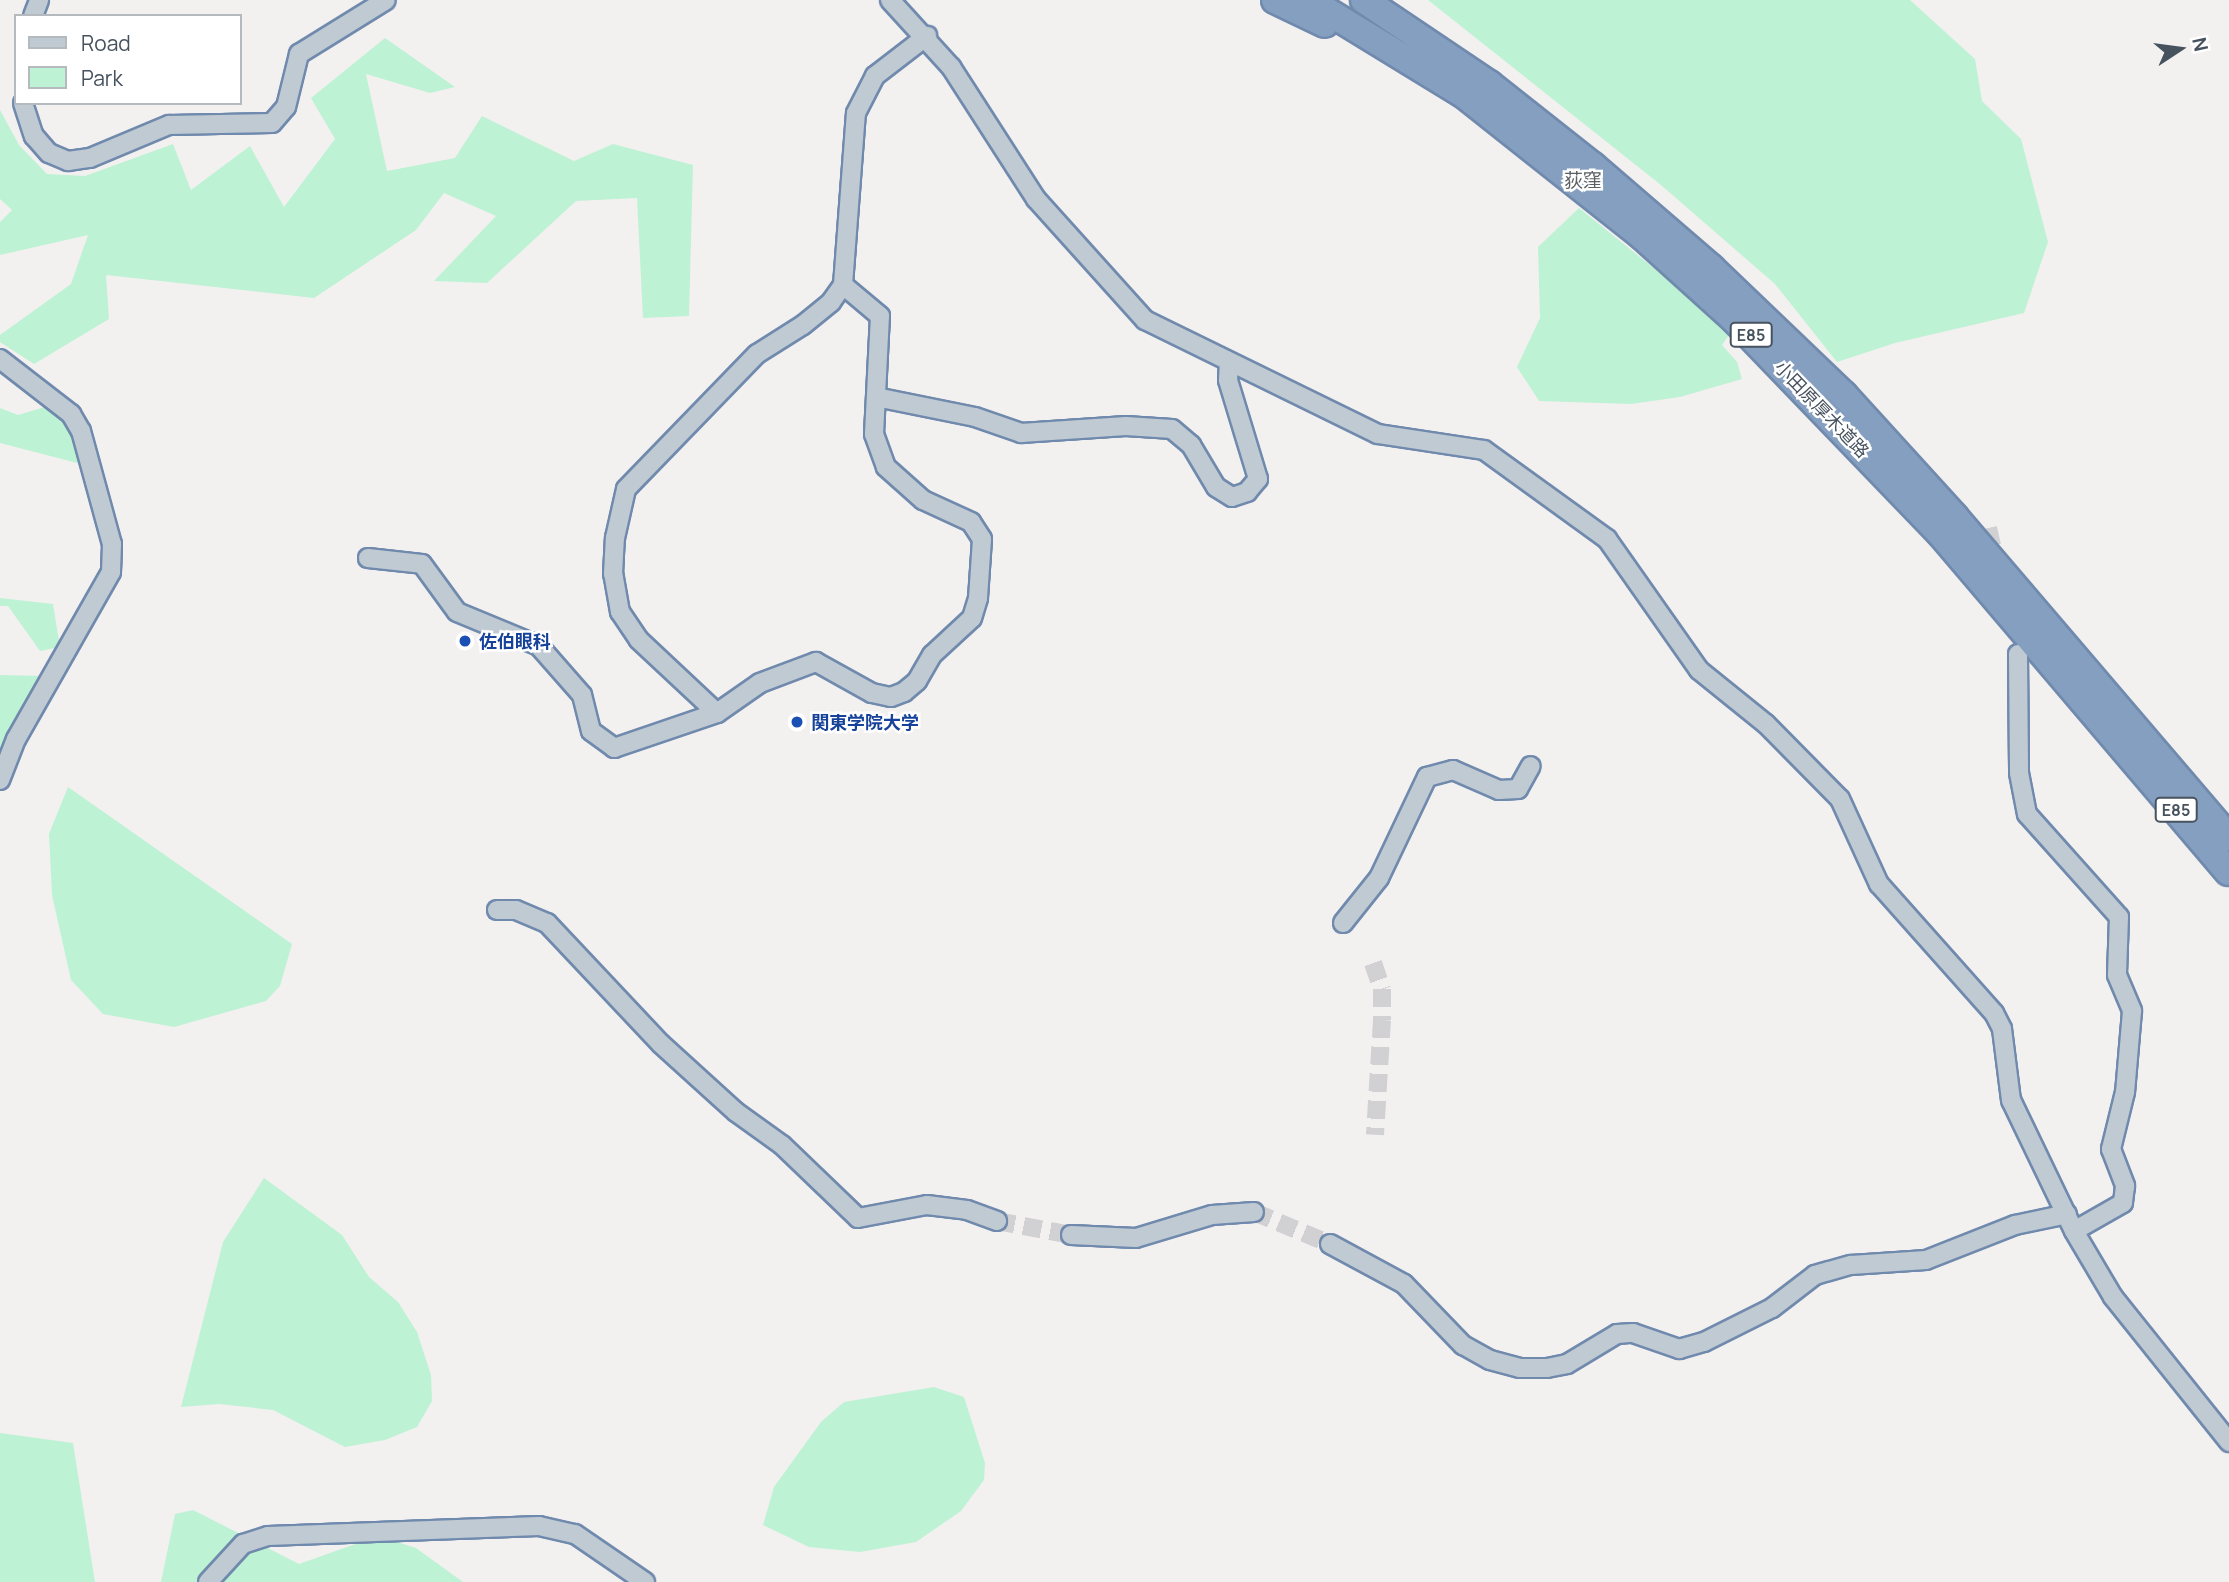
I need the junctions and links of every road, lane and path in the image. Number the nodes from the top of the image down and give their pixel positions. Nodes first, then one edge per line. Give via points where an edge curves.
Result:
1 (386, 0) edge
2 (890, 0) edge
3 (1275, 0) edge
4 (1309, 0) edge
5 (1364, 0) edge
6 (927, 36) junction
7 (1463, 94) junction
8 (24, 105) edge
9 (843, 285) junction
10 (0, 359) edge
11 (1229, 362) junction
12 (876, 397) junction
13 (368, 558) dead end
14 (2018, 654) dead end
15 (717, 713) junction
16 (2132, 740) junction
17 (1531, 766) dead end
18 (0, 779) edge
19 (2229, 838) edge
20 (2229, 872) edge
21 (497, 910) dead end
22 (1343, 923) dead end
23 (1254, 1212) tunnel mouth
24 (997, 1221) tunnel mouth
25 (2070, 1222) junction
26 (1071, 1235) tunnel mouth
27 (1330, 1244) tunnel mouth
28 (2229, 1442) edge
29 (208, 1582) edge
30 (645, 1582) edge

1 - 8 street via 299,54 286,107 272,124 169,125 90,158 68,161 49,153 34,136
2 - 6 street
3 - 7 highway
4 - 7 highway, 小田原厚木道路 / E85
5 - 16 highway, 小田原厚木道路 / E85 via 1499,92 1712,268 1862,415
6 - 9 street via 875,76 856,113
6 - 11 street via 967,91 1017,175 1134,309 1158,328
7 - 16 highway, 小田原厚木道路 / E85 via 1641,235 1735,320
9 - 12 street via 880,316
9 - 15 street via 803,325 757,354 626,489 614,562 620,612 639,640
10 - 18 street via 71,414 81,430 112,544 111,572 16,739
11 - 12 street via 1228,380 1258,480 1247,492 1232,497 1216,486 1191,445 1172,429 1136,426 1021,433 975,417
11 - 25 street via 1378,434 1484,450 1607,539 1699,670 1766,724 1840,799 1879,884 1994,1013 2002,1029 2011,1100
12 - 15 street via 874,434 886,467 923,500 971,522 979,532 980,577 972,618 932,655 912,687 897,696 872,693 816,662 768,678
13 - 15 street via 422,565 457,612 539,646 582,695 591,731 614,748
14 - 25 street via 2019,773 2026,814 2119,917 2117,975 2132,1011 2125,1092 2111,1149 2126,1186 2123,1203
16 - 19 highway, 小田原厚木道路 / E85
16 - 20 highway, 小田原厚木道路 / E85
17 - 22 street via 1518,789 1499,790 1453,770 1427,777 1380,878
21 - 24 street via 516,910 547,923 660,1044 736,1112 782,1144 858,1218 927,1205 967,1210
23 - 26 street via 1212,1214 1136,1238
25 - 27 street via 2014,1225 1926,1260 1851,1265 1815,1275 1742,1326 1704,1342 1679,1349 1633,1333 1617,1335 1567,1364 1547,1368 1510,1365 1463,1345 1404,1284
25 - 28 street via 2113,1297
29 - 30 street via 243,1544 268,1536 539,1526 575,1534

